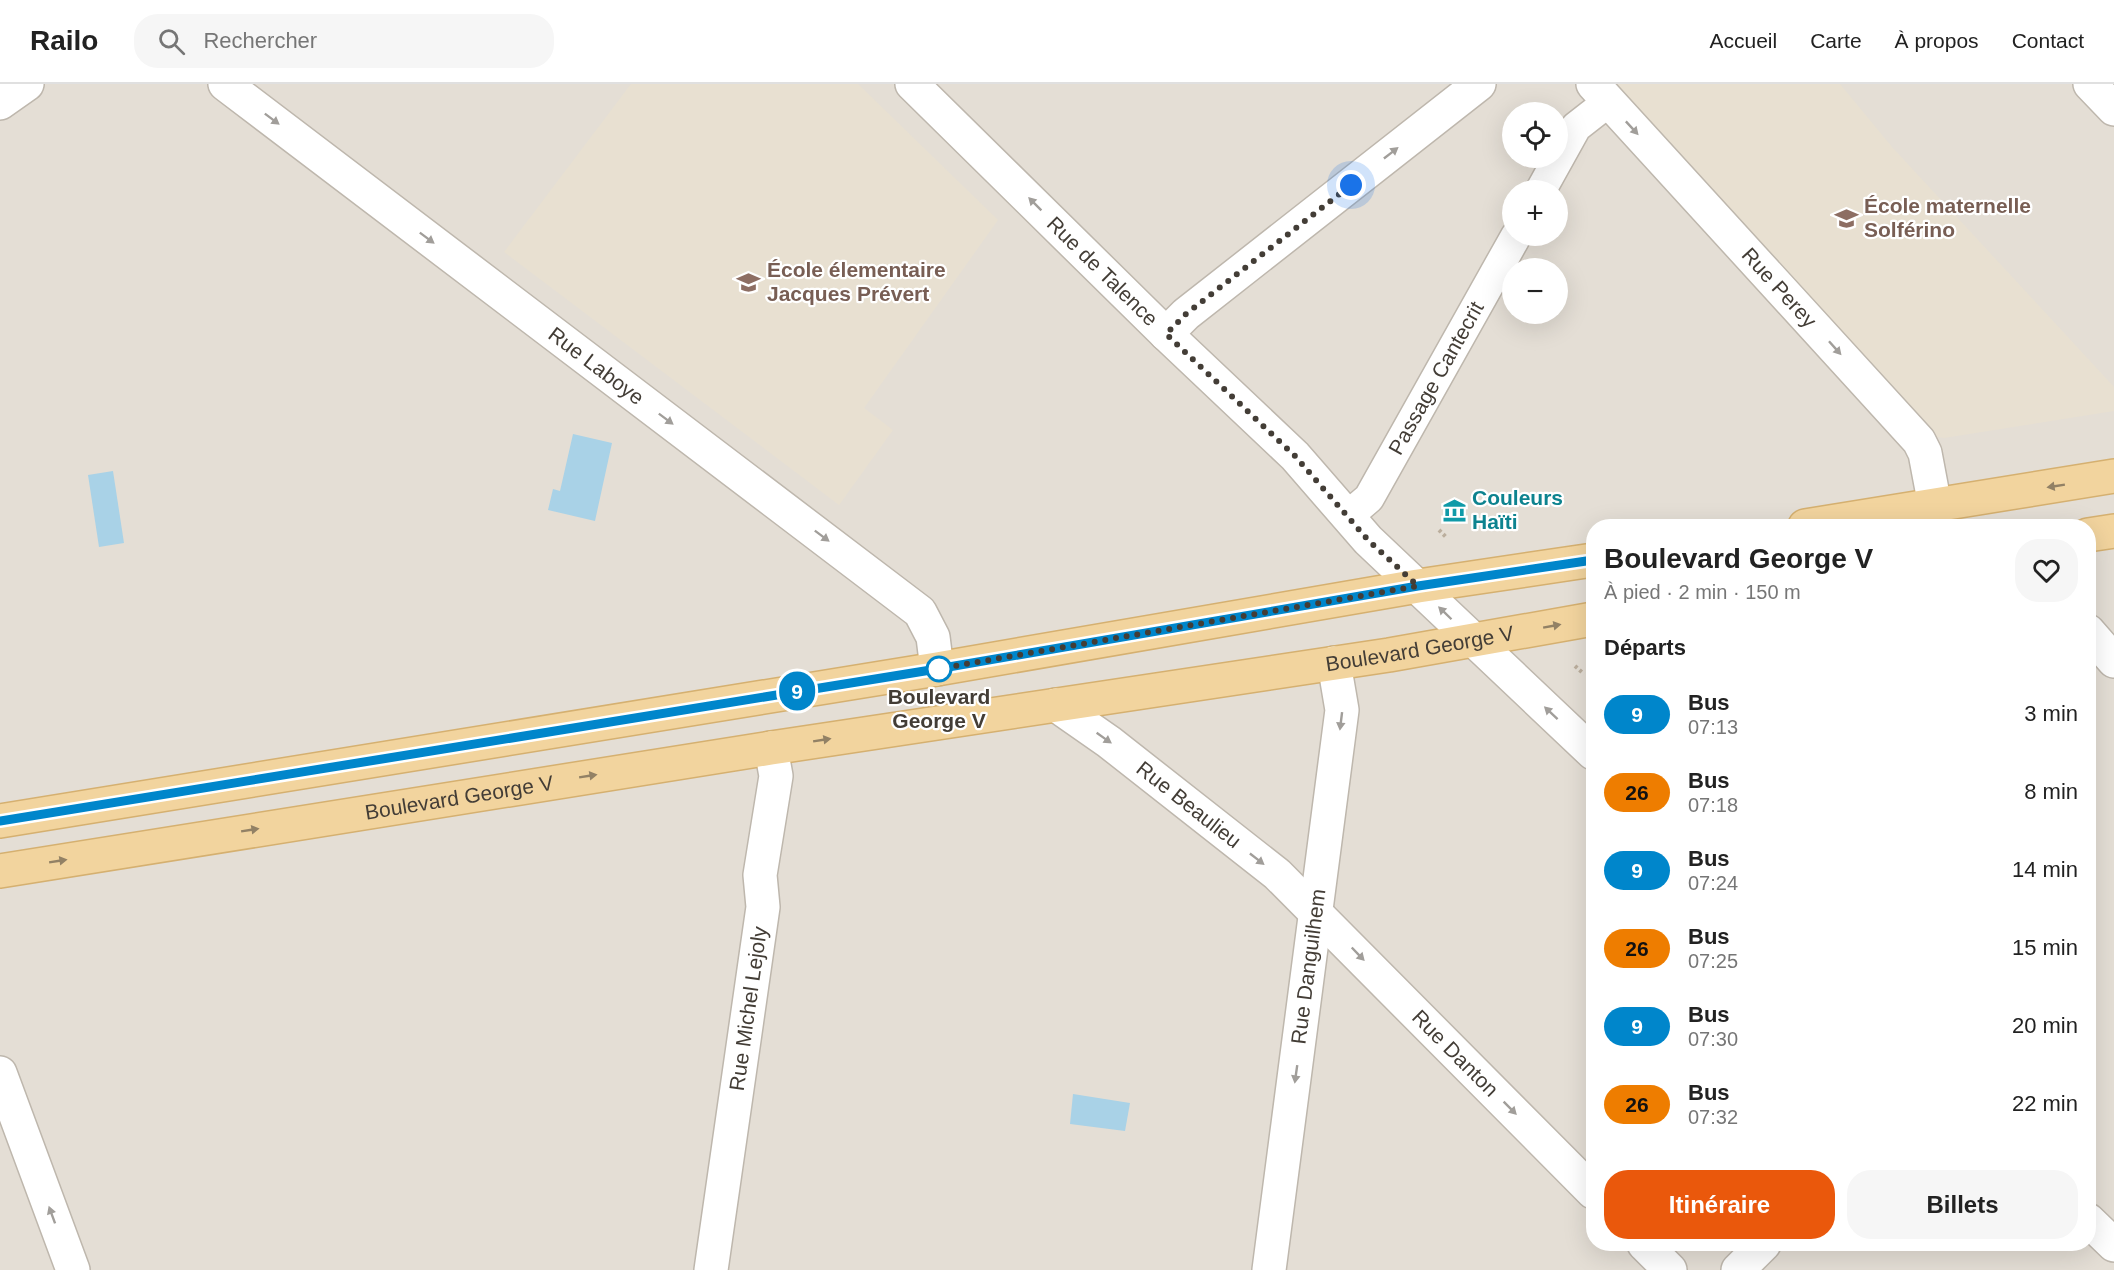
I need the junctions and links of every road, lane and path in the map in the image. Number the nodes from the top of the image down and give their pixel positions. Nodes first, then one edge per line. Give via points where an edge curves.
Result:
1 (27, 84) edge
2 (225, 84) edge
3 (912, 84) edge
4 (1479, 84) edge
5 (2090, 84) edge
6 (1601, 93) edge
7 (0, 103) edge
8 (2114, 109) edge
9 (1547, 180) edge
10 (1510, 246) edge
11 (1166, 334) junction
12 (2114, 476) edge
13 (1935, 506) junction
14 (1348, 516) junction
15 (1850, 519) edge
16 (2114, 531) edge
17 (2096, 534) edge
18 (1586, 561) edge
19 (1418, 586) junction
20 (1586, 620) edge
21 (1473, 640) junction
22 (2096, 640) edge
23 (2114, 661) edge
24 (1334, 663) junction
25 (937, 669) junction
26 (1056, 705) junction
27 (1586, 746) edge
28 (771, 748) junction
29 (0, 821) edge
30 (0, 871) edge
31 (1318, 912) junction
32 (0, 1073) edge
33 (1586, 1185) edge
34 (2096, 1228) edge
35 (2114, 1245) edge
36 (1651, 1251) edge
37 (1757, 1251) edge
38 (73, 1270) edge
39 (711, 1270) edge
40 (1269, 1270) edge
41 (1670, 1270) edge
42 (1738, 1270) edge

1 - 7 street
2 -> 25 street, Rue Laboye via 920,612 933,637
11 -> 3 street, Rue de Talence
11 -> 4 street via 1186,314
5 - 8 street
6 - 9 street via 1576,127
6 -> 13 street, Rue Perey via 1919,441
10 - 14 street, Passage Cantecrit via 1369,498
11 - 14 street, Rue de Talence via 1295,456
12 -> 13 main road
13 - 15 main road
14 - 19 street, Rue de Talence
16 - 17 main road
18 - 19 main road
21 -> 19 street, Rue de Talence
19 - 25 main road
21 -> 20 main road, Boulevard George V
21 - 24 main road, Boulevard George V
27 -> 21 street, Rue de Talence
22 - 23 street
24 - 26 main road, Boulevard George V
24 -> 31 street, Rue Danguilhem via 1342,710
25 - 29 main road
28 -> 26 main road, Boulevard George V
26 -> 31 street, Rue Beaulieu via 1269,868
30 -> 28 main road, Boulevard George V
28 - 39 street, Rue Michel Lejoly via 776,777 760,875 764,907
31 -> 33 street, Rue Danton
31 -> 40 street, Rue Danguilhem
38 -> 32 street
34 - 35 street
36 - 41 street
37 - 42 street

